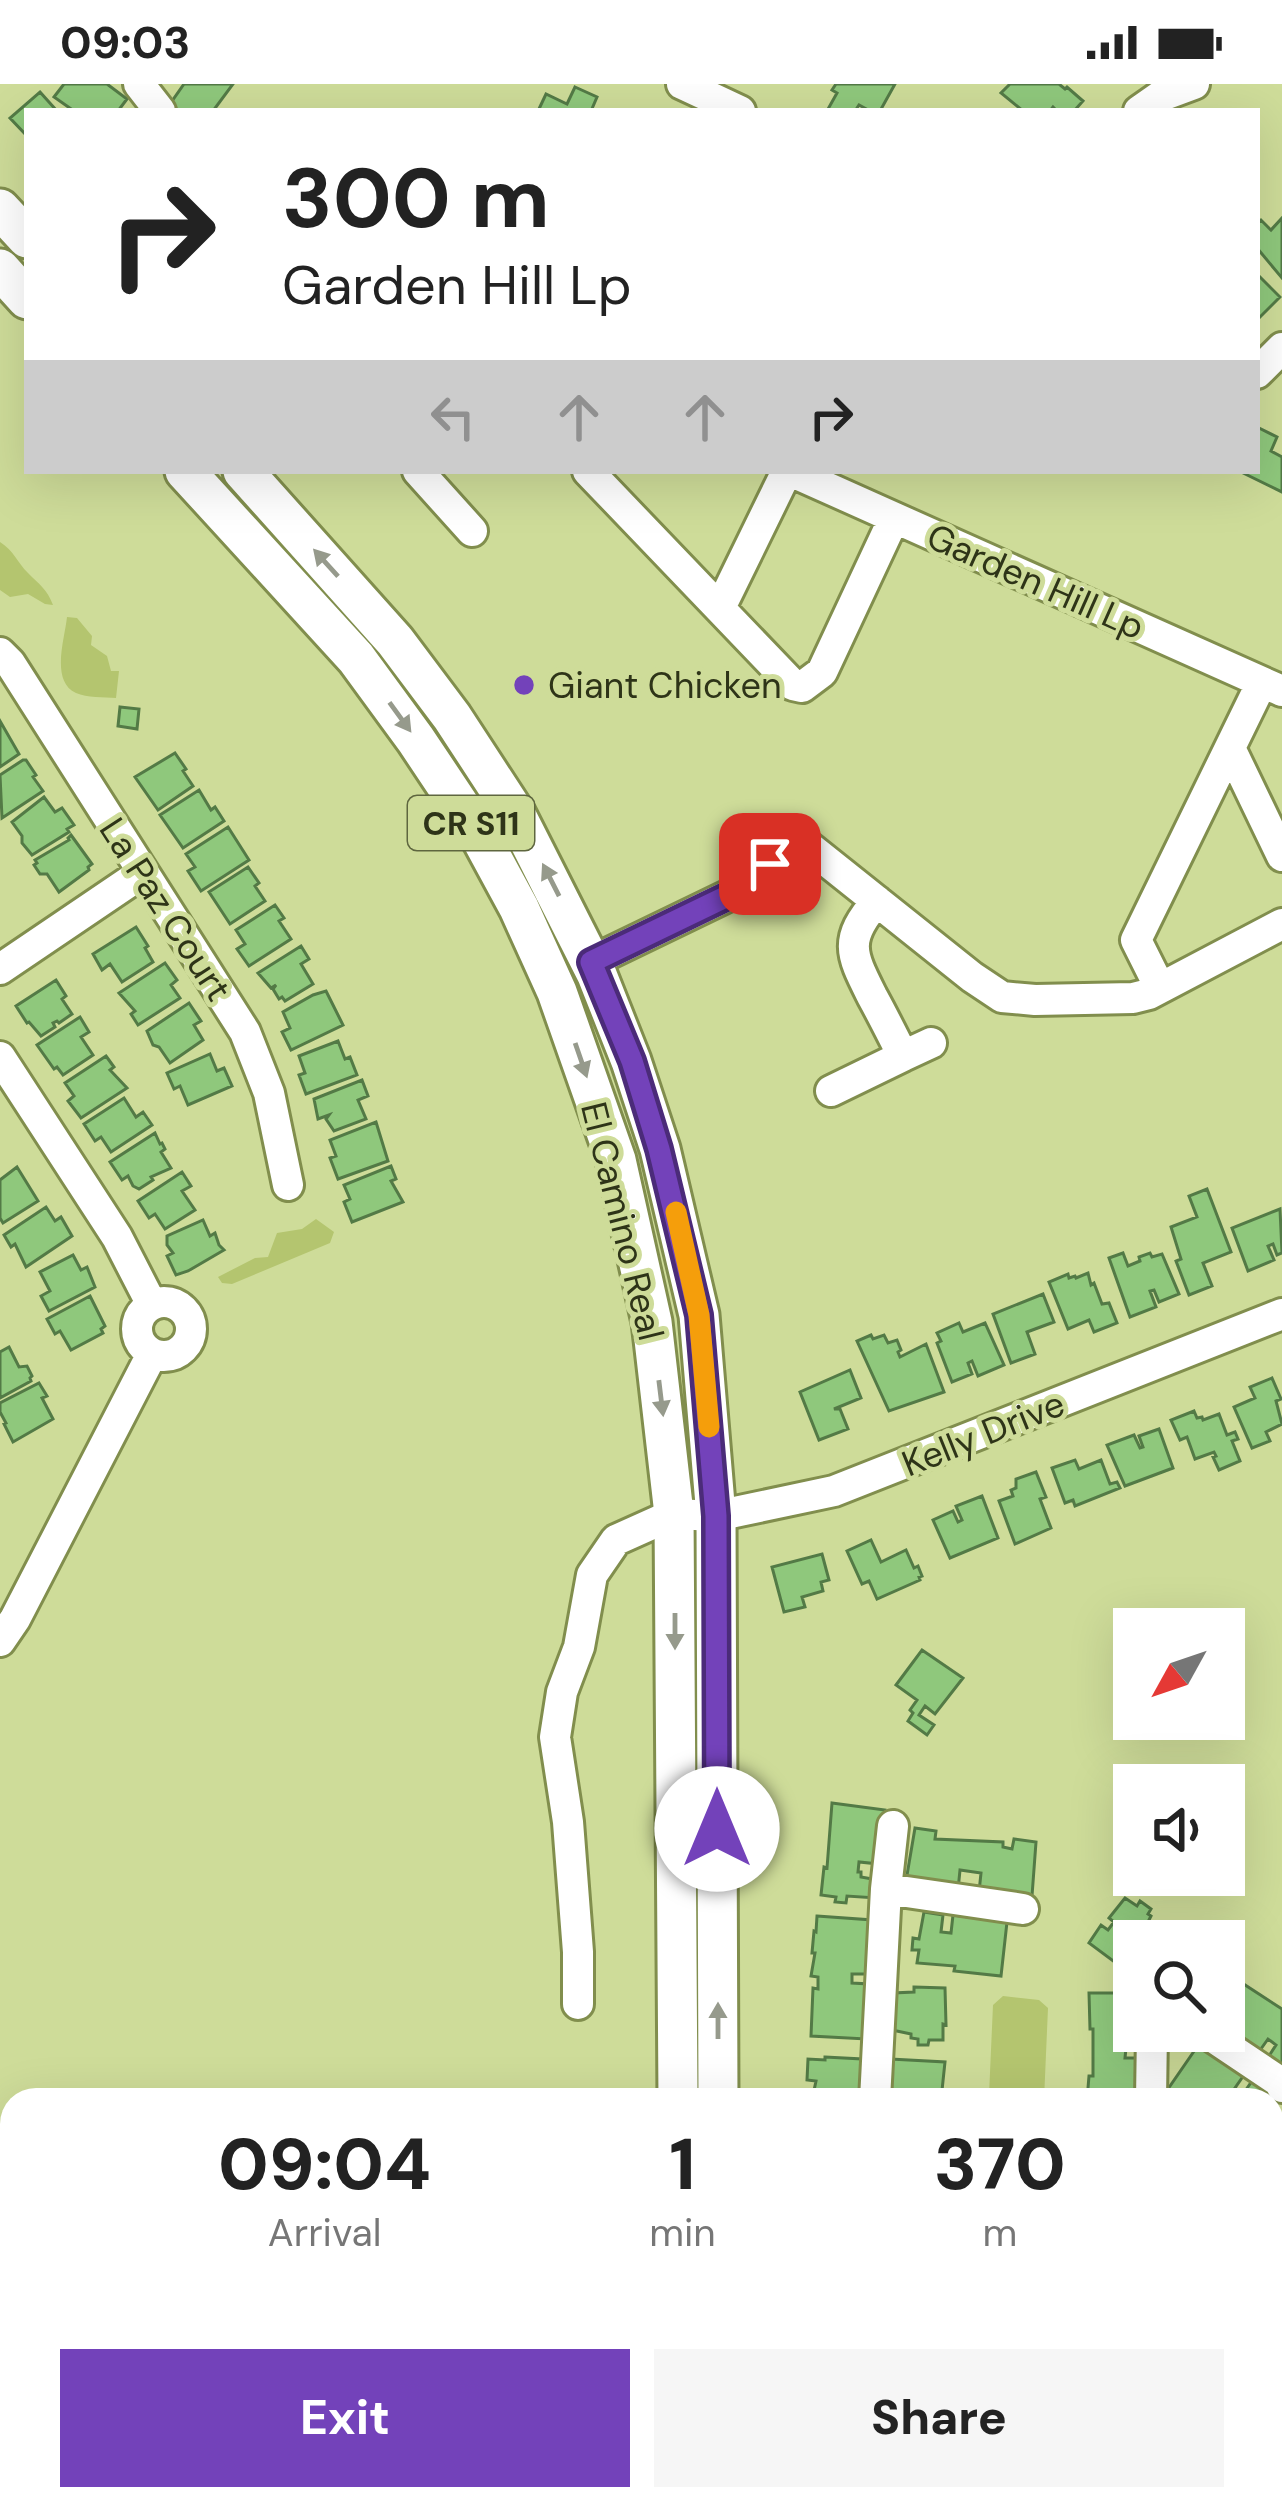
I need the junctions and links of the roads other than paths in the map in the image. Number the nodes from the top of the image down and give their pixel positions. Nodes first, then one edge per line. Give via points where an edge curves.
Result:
1 (682, 84) edge
2 (1194, 84) edge
3 (734, 108) edge
4 (1144, 108) edge
5 (0, 209) edge
6 (24, 235) edge
7 (0, 269) edge
8 (24, 296) edge
9 (1282, 348) edge
10 (1260, 371) edge
11 (188, 474) edge
12 (246, 474) edge
13 (421, 474) edge
14 (592, 474) edge
15 (787, 474) edge
16 (795, 474) edge
17 (894, 518) junction
18 (472, 531) dead end
19 (720, 608) junction
20 (0, 653) edge
21 (1272, 687) edge
22 (1230, 748) junction
23 (1282, 856) edge
24 (142, 873) junction
25 (877, 902) junction
26 (1282, 924) edge
27 (591, 962) junction
28 (0, 969) edge
29 (1160, 988) junction
30 (0, 1058) edge
31 (831, 1090) dead end
32 (288, 1185) dead end
33 (152, 1305) junction
34 (1282, 1314) edge
35 (152, 1354) junction
36 (674, 1514) junction
37 (716, 1516) junction
38 (0, 1641) edge
39 (893, 1826) dead end
40 (886, 1889) junction
41 (1023, 1909) dead end
42 (578, 2004) dead end
43 (1151, 2052) edge
44 (1235, 2052) edge
45 (1282, 2087) edge
46 (678, 2088) edge
47 (718, 2088) edge
48 (876, 2088) edge
49 (1150, 2088) edge

1 - 3 street
2 - 4 street
5 - 6 main road
7 - 8 main road
9 - 10 street
11 -> 36 main road, El Camino Real / CR S11 via 356,658 467,817 519,908 616,1160 652,1322
27 -> 12 main road, El Camino Real / CR S11 via 516,815 452,717
13 - 18 street
14 - 19 street
15 - 19 street
16 - 17 street, Garden Hill Lp
17 - 19 street via 822,672 802,688
17 - 21 street, Garden Hill Lp
20 - 24 street, La Paz Court
21 - 22 street
22 - 23 street
22 - 29 street via 1136,940
24 - 28 street
24 - 32 street, La Paz Court via 245,1033 269,1094
25 - 27 street via 799,839 742,889
25 - 29 street via 1002,997 1133,998
25 - 31 street via 856,934 854,962 917,1050
26 - 29 street
27 - 37 main road, El Camino Real / CR S11 via 632,1061 682,1237 699,1315
30 - 33 street
33 - 35 street via 137,1332
33 - 35 street via 181,1308 191,1331 178,1353
34 - 37 street, Kelly Drive via 835,1491
35 - 38 street
36 - 37 street, Kelly Drive
36 - 42 street via 616,1540 592,1575 562,1691 555,1738
36 -> 46 main road, El Camino Real / CR S11
47 -> 37 main road, El Camino Real / CR S11
39 - 40 street
40 - 41 street
40 - 48 street
43 - 49 street
44 - 45 street

